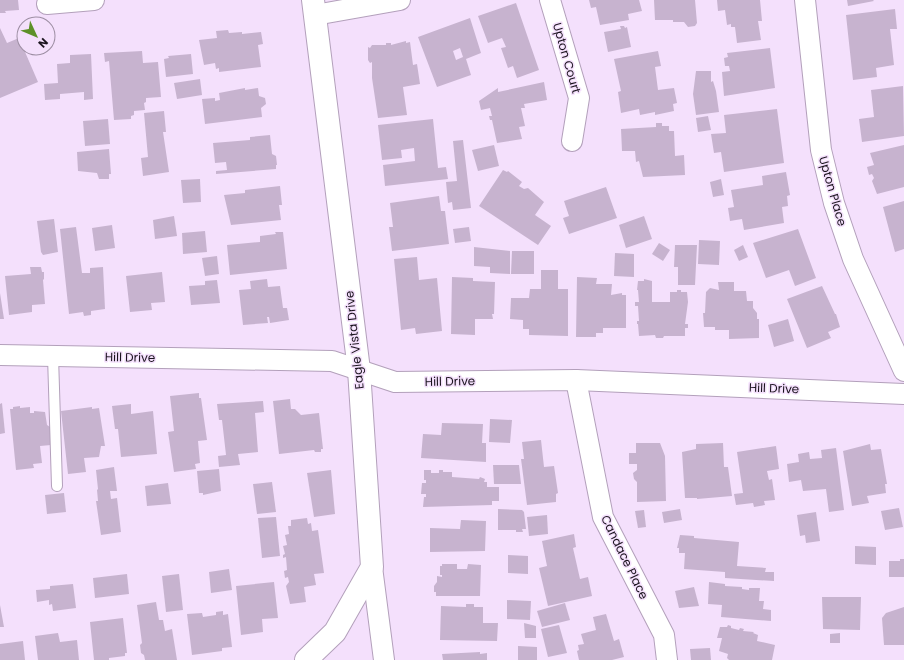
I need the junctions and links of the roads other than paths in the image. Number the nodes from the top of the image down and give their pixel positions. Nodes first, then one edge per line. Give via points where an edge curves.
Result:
1 (94, 0) edge
2 (400, 0) edge
3 (550, 0) edge
4 (805, 0) edge
5 (47, 4) dead end
6 (314, 8) edge
7 (572, 141) dead end
8 (0, 356) edge
9 (53, 356) junction
10 (359, 370) junction
11 (904, 370) edge
12 (576, 380) junction
13 (904, 394) edge
14 (57, 486) dead end
15 (372, 567) junction
16 (306, 660) edge
17 (384, 660) edge
18 (667, 660) edge

1 - 5 street
2 - 6 street
3 - 7 street, Upton Court via 578,98
4 - 11 street, Upton Place via 821,150 834,202 854,259
6 - 10 street, Eagle Vista Drive
8 - 9 street, Hill Drive
9 - 10 street, Hill Drive via 332,361
9 - 14 lane
10 - 12 street, Hill Drive via 395,382
10 - 15 street, Eagle Vista Drive
12 - 13 street, Hill Drive
12 - 18 street, Candace Place via 603,517 664,634
15 - 16 street via 335,632
15 - 17 street

